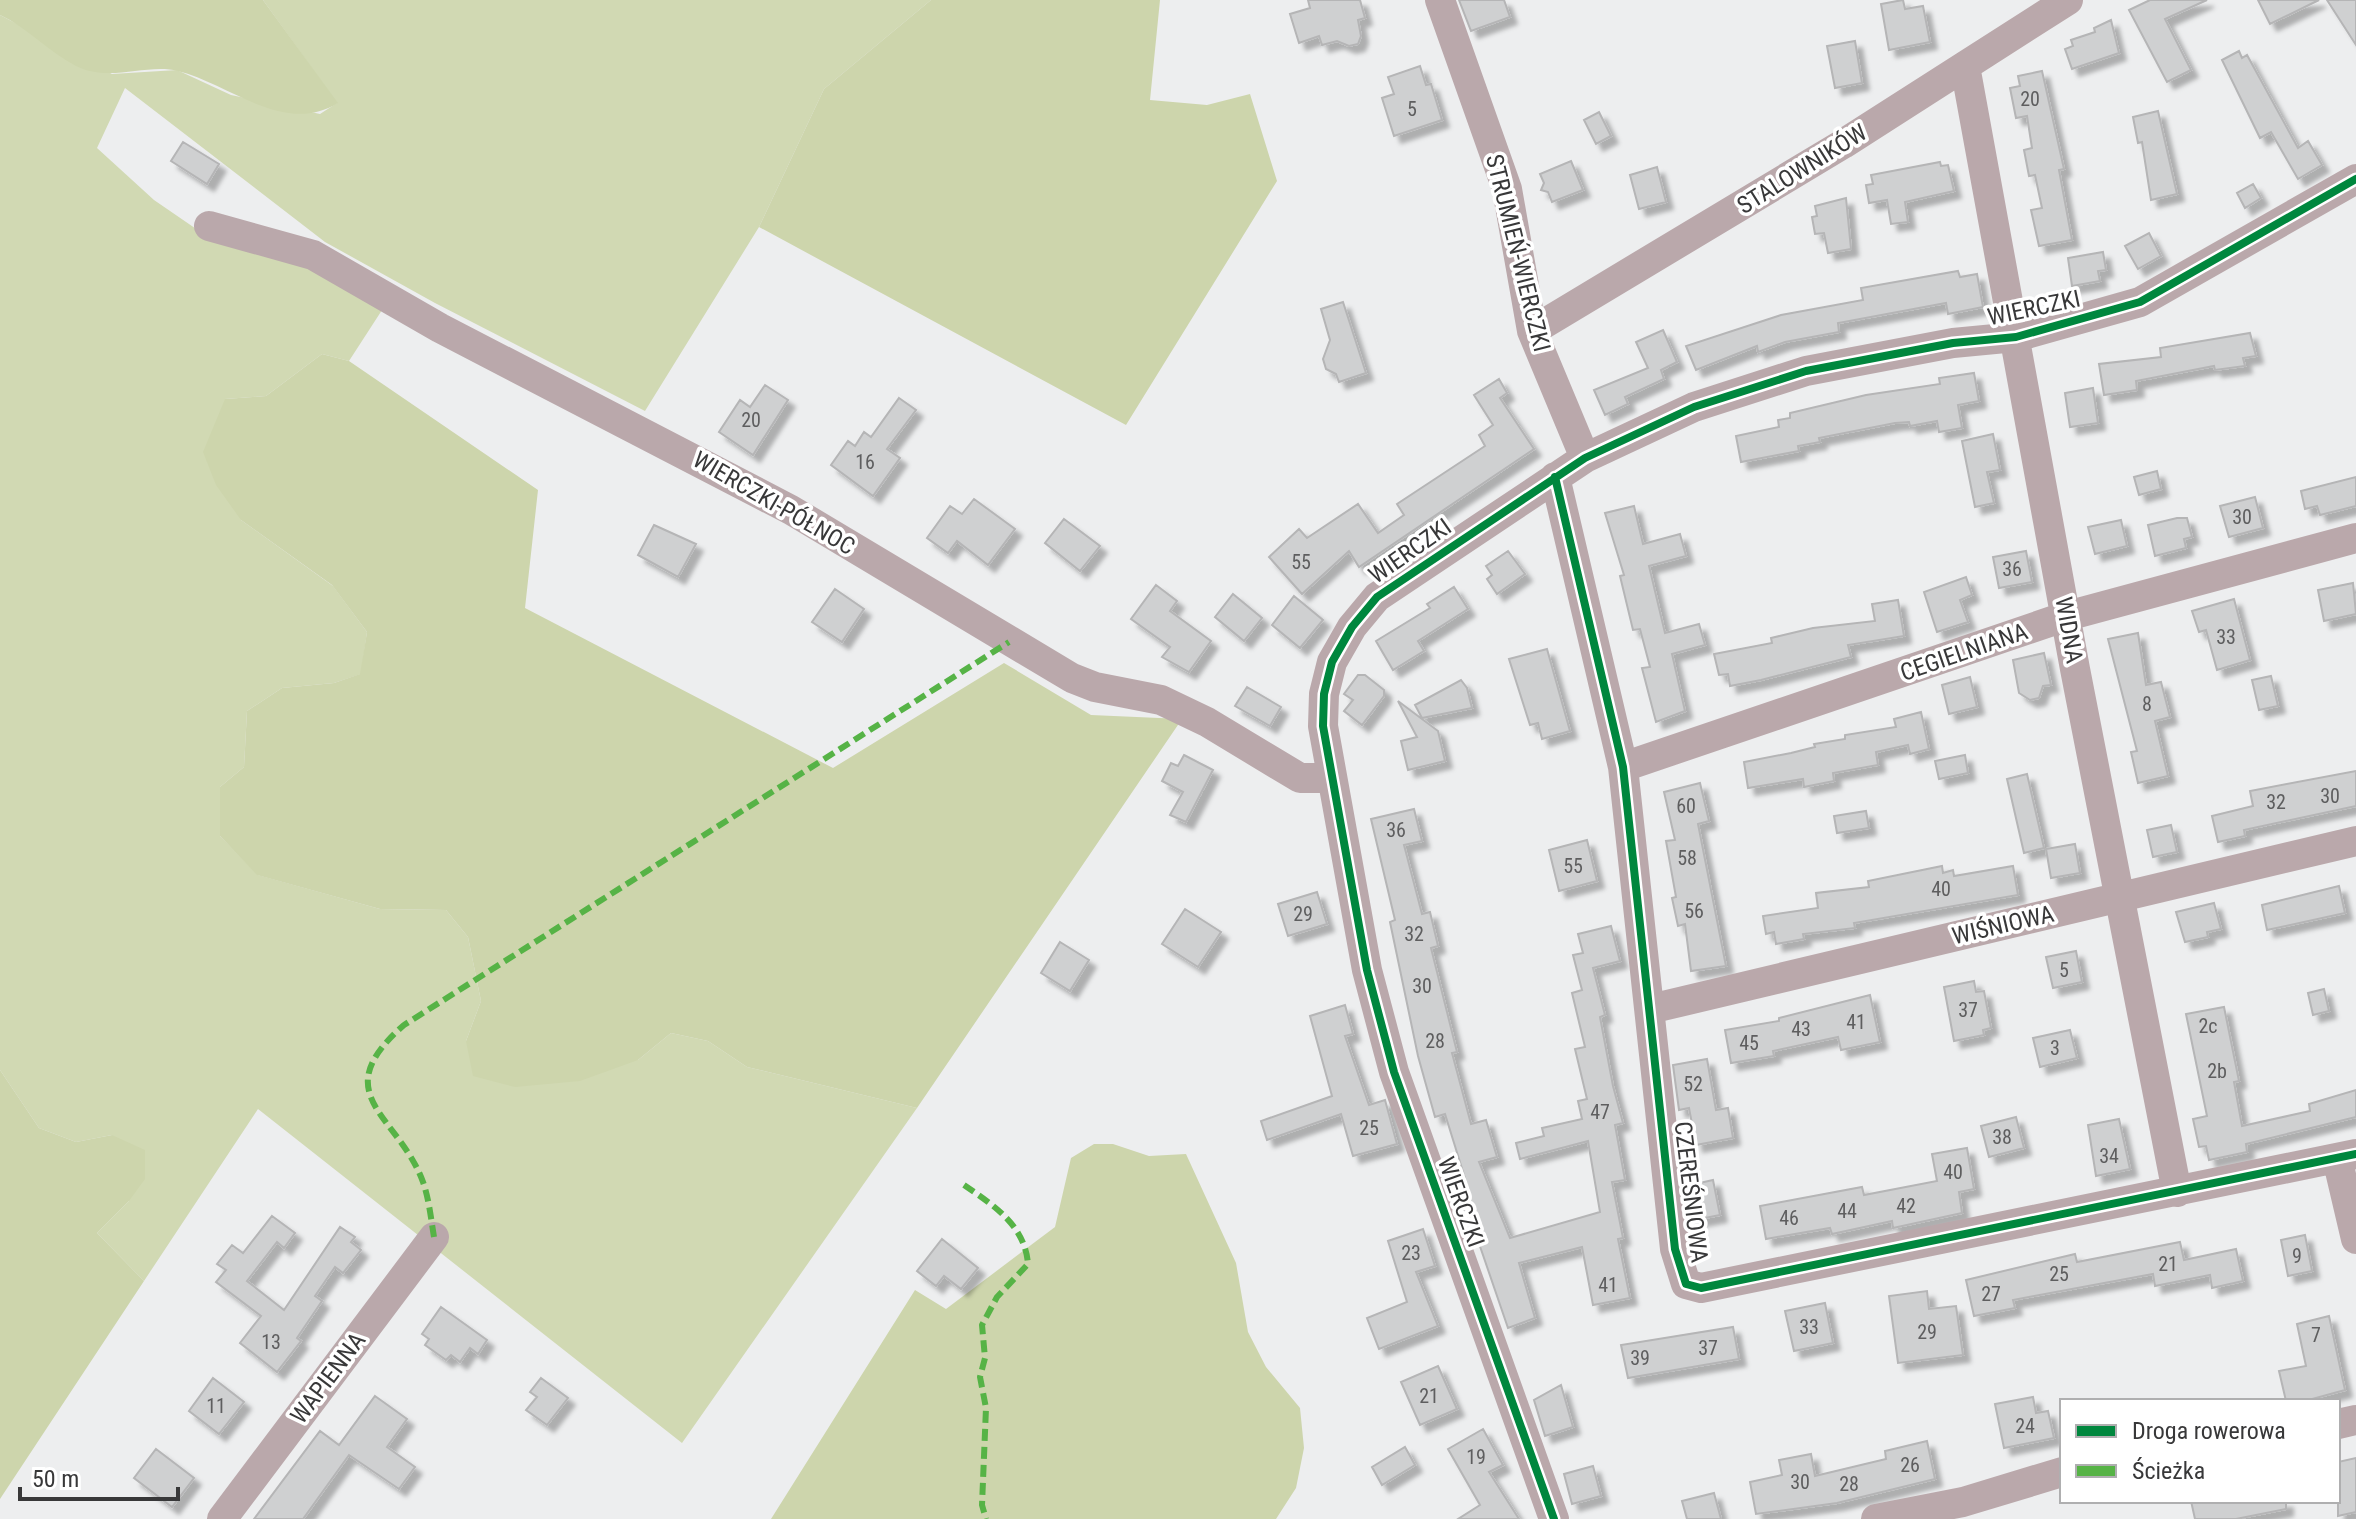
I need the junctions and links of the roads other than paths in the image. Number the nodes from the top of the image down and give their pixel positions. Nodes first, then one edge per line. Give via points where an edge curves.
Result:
1 (1440, 0) edge
2 (2068, 0) edge
3 (1965, 66) junction
4 (2356, 179) edge
5 (209, 226) dead end
6 (1532, 331) junction
7 (2016, 337) junction
8 (1585, 458) junction
9 (1555, 477) junction
10 (2356, 538) edge
11 (2067, 616) junction
12 (1623, 767) junction
13 (1332, 778) junction
14 (2356, 841) edge
15 (2119, 897) junction
16 (1650, 1009) junction
17 (2347, 1156) edge
18 (2177, 1192) junction
19 (434, 1237) dead end
20 (2356, 1239) edge
21 (2060, 1473) edge
22 (222, 1519) edge
23 (1554, 1519) edge
24 (1876, 1519) edge

1 - 6 street, STRUMIEŃ-WIERCZKI via 1507,189
2 - 3 street, STALOWNIKÓW
3 - 6 street, STALOWNIKÓW
3 - 7 street, WIDNA
4 - 7 street, WIERCZKI via 2140,302
5 - 13 street, WIERCZKI-PÓŁNOC via 313,255 440,328 791,510 1072,678 1170,703 1300,778
6 - 8 street, STRUMIEŃ-WIERCZKI
7 - 8 street, WIERCZKI via 1953,343 1806,371 1694,407
7 - 11 street, WIDNA
8 - 9 street, WIERCZKI
9 - 12 street, CZEREŚNIOWA
9 - 13 street, WIERCZKI via 1377,597 1352,627 1332,662 1324,694 1323,726
10 - 11 street, CEGIELNIANA
11 - 12 street, CEGIELNIANA
11 - 15 street, WIDNA
12 - 16 street, CZEREŚNIOWA
13 - 23 street, WIERCZKI via 1367,970 1394,1072
14 - 15 street, WIŚNIOWA
15 - 16 street, WIŚNIOWA
15 - 18 street, WIDNA
16 - 18 street, CZEREŚNIOWA via 1675,1249 1686,1284 1701,1288
17 - 18 street, CZEREŚNIOWA
17 - 20 street
19 - 22 street, WAPIENNA
21 - 24 street via 1963,1502

